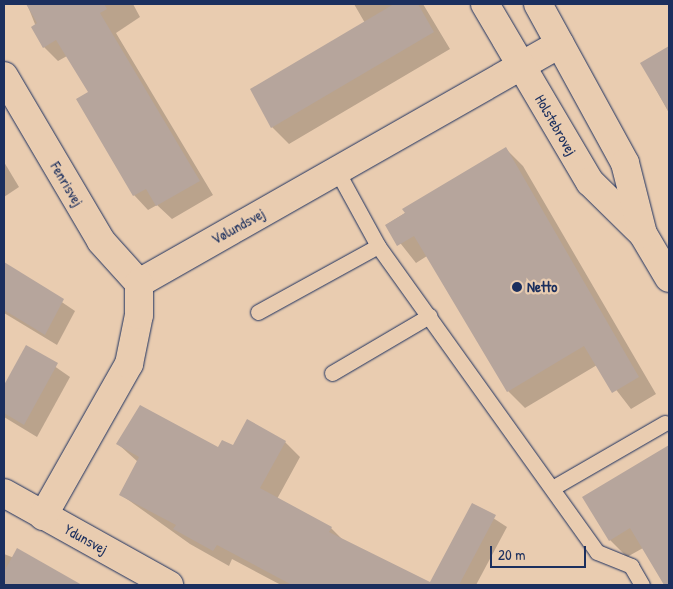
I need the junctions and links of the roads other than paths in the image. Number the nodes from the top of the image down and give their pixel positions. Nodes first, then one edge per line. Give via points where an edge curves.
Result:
1 (485, 4) edge
2 (538, 4) edge
3 (560, 44) junction
4 (522, 68) junction
5 (4, 76) edge
6 (337, 171) junction
7 (643, 234) junction
8 (378, 246) junction
9 (669, 278) edge
10 (139, 284) junction
11 (258, 312) dead end
12 (429, 316) junction
13 (332, 374) dead end
14 (665, 423) dead end
15 (554, 487) junction
16 (4, 494) edge
17 (43, 516) junction
18 (169, 585) edge
19 (642, 585) edge

1 - 4 street, Holstebrovej
2 - 3 street, Holstebrovej
3 - 4 street, Vølundsvej
3 - 7 street, Holstebrovej via 624,163
4 - 6 street, Vølundsvej
4 - 7 street, Holstebrovej via 590,182
5 - 10 street, Fenrisvej via 101,241 120,267
6 - 8 lane
6 - 10 street, Vølundsvej
7 - 9 street, Holstebrovej
8 - 11 lane
8 - 12 lane
10 - 17 street via 139,315 129,364
12 - 13 lane
12 - 15 lane
14 - 15 lane
15 - 19 lane via 597,552 631,566
16 - 17 street, Ydunsvej
17 - 18 street, Ydunsvej

